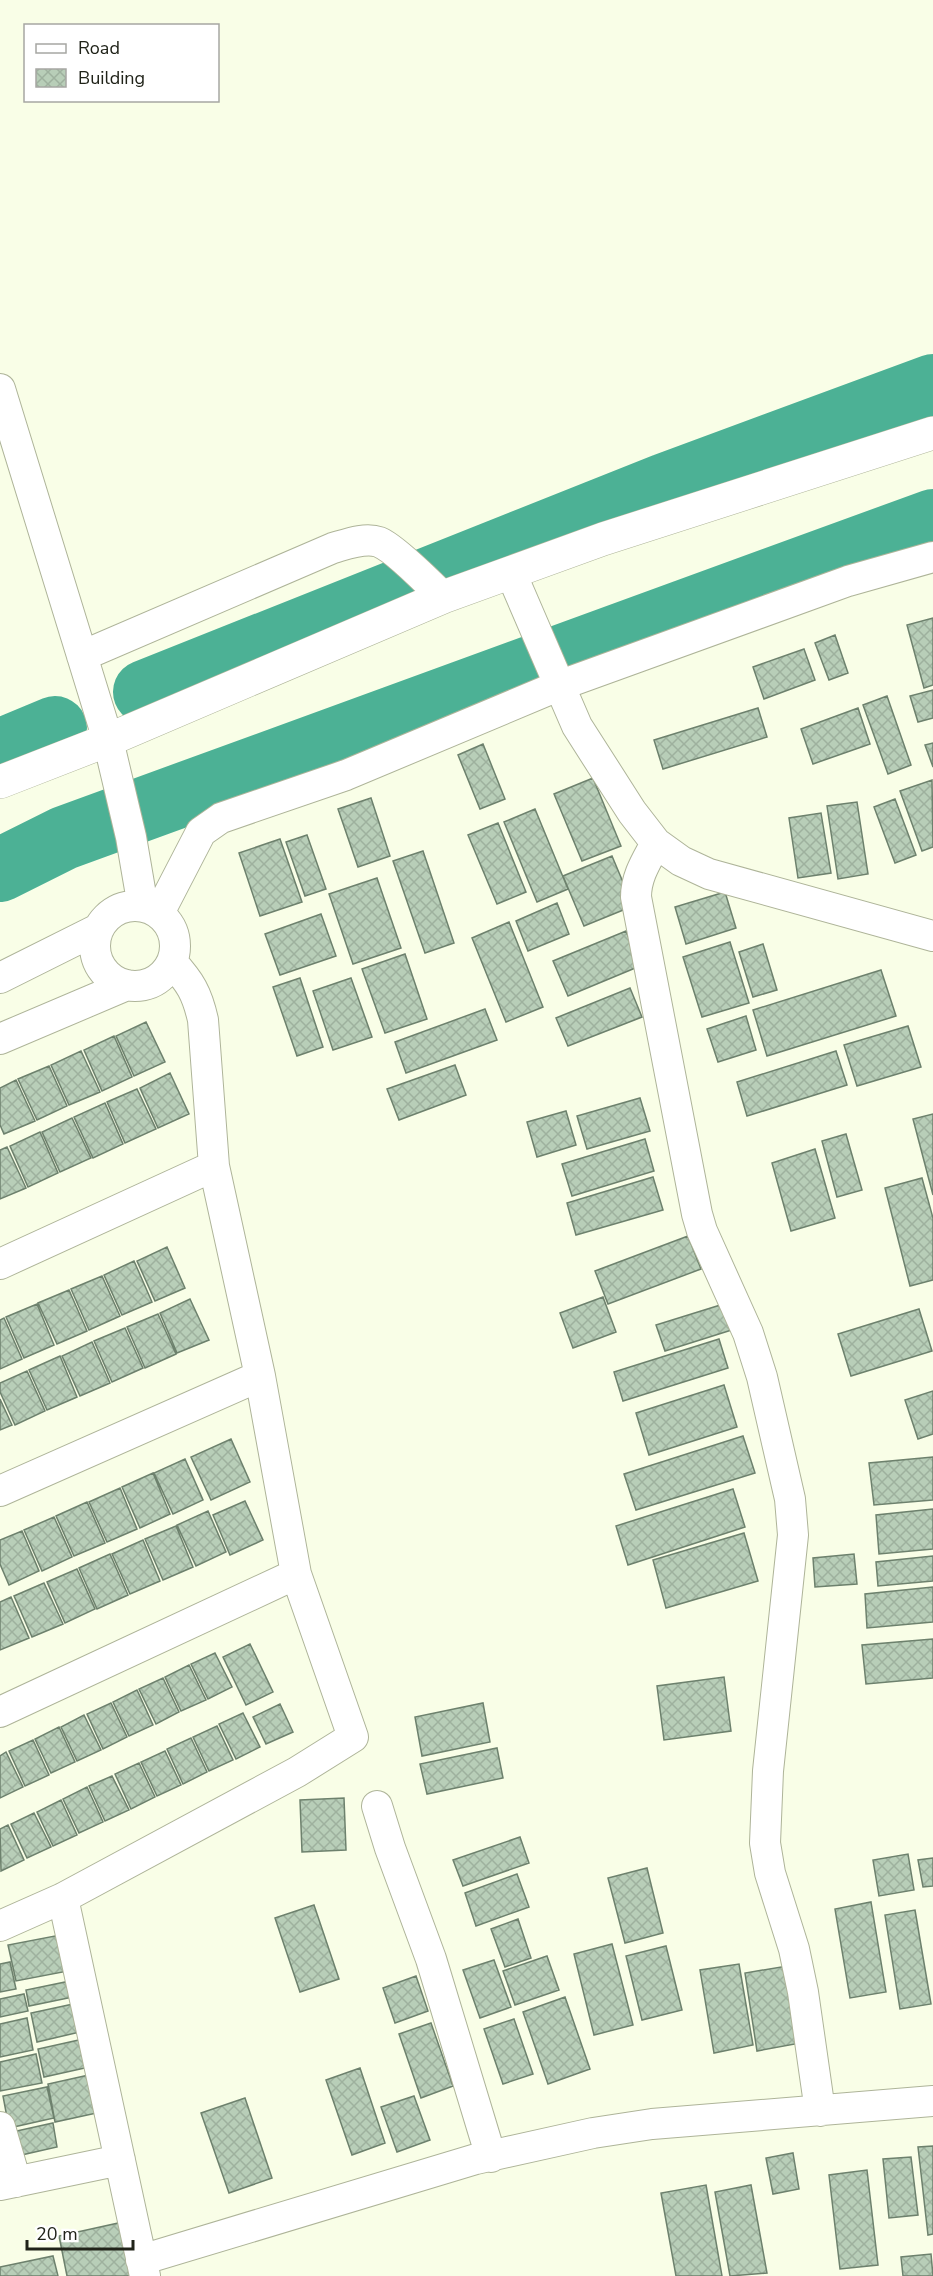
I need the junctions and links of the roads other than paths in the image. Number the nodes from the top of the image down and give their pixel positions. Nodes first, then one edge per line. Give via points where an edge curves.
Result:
1 (0, 389) edge
2 (933, 433) edge
3 (933, 557) edge
4 (511, 573) junction
5 (430, 585) junction
6 (82, 656) junction
7 (555, 676) junction
8 (112, 755) junction
9 (0, 782) edge
10 (656, 843) junction
11 (151, 910) junction
12 (98, 929) junction
13 (933, 936) edge
14 (171, 962) junction
15 (0, 978) edge
16 (127, 985) junction
17 (0, 1039) edge
18 (214, 1166) junction
19 (0, 1264) edge
20 (260, 1376) junction
21 (0, 1491) edge
22 (296, 1575) junction
23 (0, 1712) edge
24 (377, 1806) dead end
25 (63, 1898) junction
26 (0, 1926) edge
27 (933, 2101) edge
28 (820, 2111) junction
29 (0, 2127) edge
30 (491, 2157) junction
31 (120, 2160) junction
32 (8, 2184) edge
33 (143, 2268) edge

1 - 6 street
2 - 4 street via 603,539
3 - 7 street
4 - 5 street
4 - 7 street
5 - 6 street via 380,543 365,540 333,548
5 - 8 street
6 - 8 street
7 - 10 street via 598,761
7 - 11 street via 346,775 221,818 201,832
8 - 9 street
8 - 11 street
10 - 13 street via 681,861 710,874
10 - 28 street via 639,874 636,897 697,1214 748,1333 790,1499 793,1535 768,1771 765,1843 803,1992
11 - 12 street via 129,906 116,910
11 - 14 street via 169,923 174,935
12 - 15 street
12 - 16 street via 95,953 99,964 106,974
14 - 16 street via 153,981
14 - 18 street via 189,980 203,1020
16 - 17 street
18 - 19 street
18 - 20 street
20 - 21 street
20 - 22 street
22 - 23 street
22 - 25 street via 353,1737 297,1772
24 - 30 street via 431,1959
25 - 26 street
25 - 31 street
27 - 28 street
28 - 30 street via 652,2124 593,2133
29 - 32 street
30 - 33 street via 419,2176
31 - 32 street
31 - 33 street

